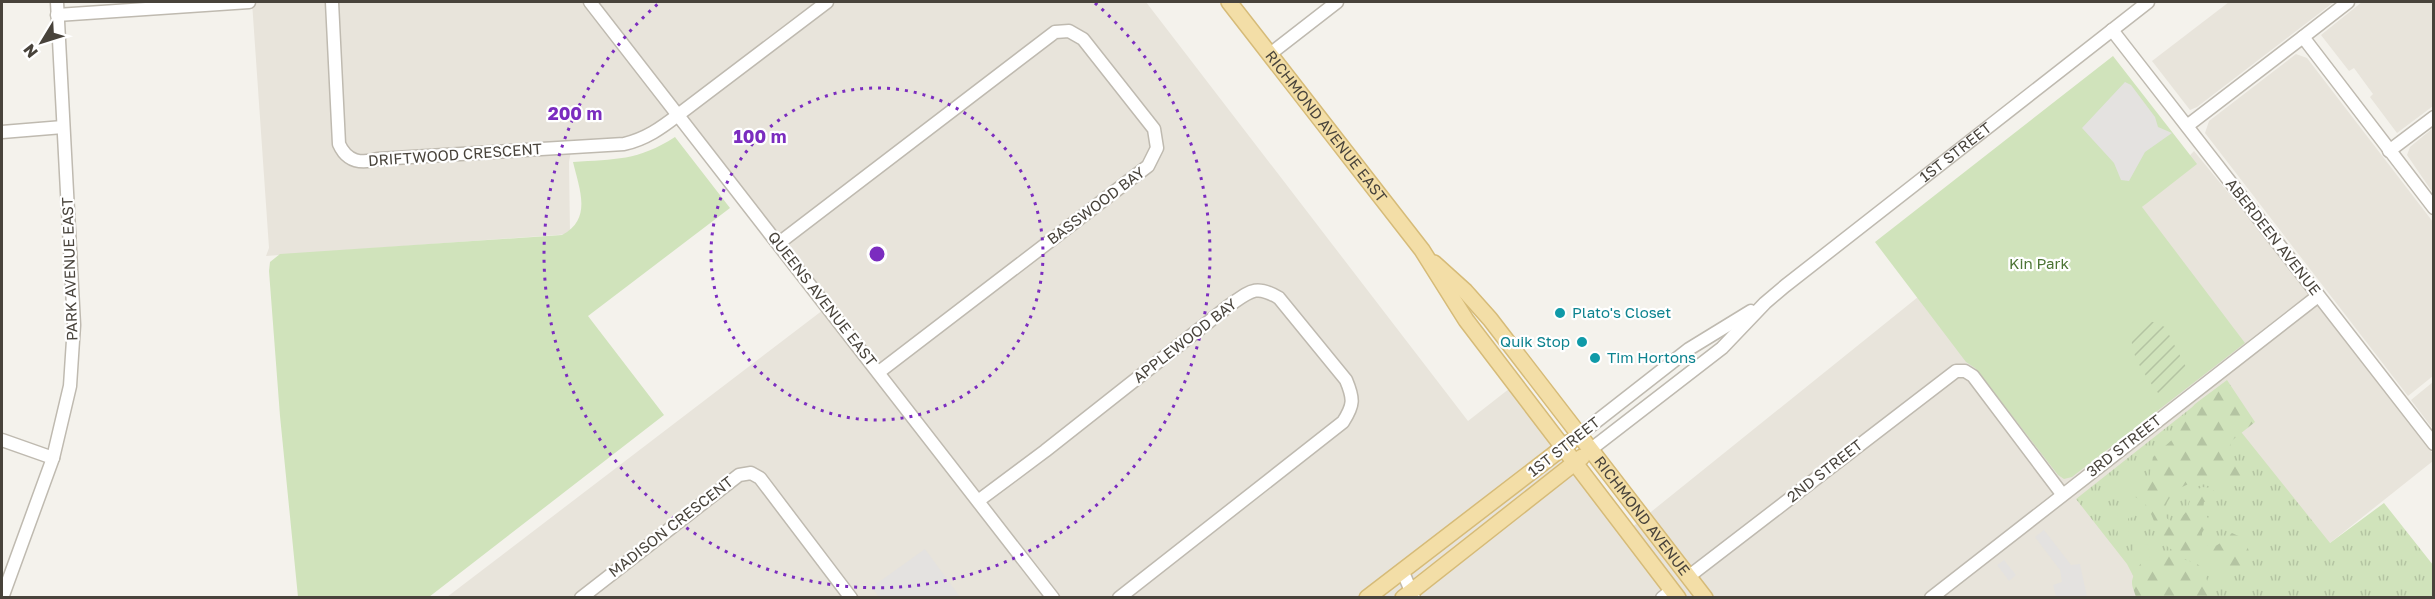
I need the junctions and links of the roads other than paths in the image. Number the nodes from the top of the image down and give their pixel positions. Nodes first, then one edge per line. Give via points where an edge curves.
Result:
1 (57, 2) edge
2 (249, 2) edge
3 (332, 2) edge
4 (590, 2) edge
5 (827, 2) edge
6 (1230, 2) edge
7 (1337, 2) edge
8 (2148, 2) edge
9 (2349, 2) edge
10 (57, 15) junction
11 (2112, 30) junction
12 (2303, 38) junction
13 (1270, 54) junction
14 (678, 115) junction
15 (2433, 117) edge
16 (2187, 126) junction
17 (63, 127) junction
18 (2, 132) edge
19 (2389, 151) junction
20 (2433, 208) edge
21 (779, 243) junction
22 (1422, 250) junction
23 (2319, 296) junction
24 (1765, 303) junction
25 (879, 372) junction
26 (1579, 435) junction
27 (2, 440) edge
28 (2433, 444) edge
29 (1562, 448) junction
30 (1590, 450) junction
31 (53, 458) junction
32 (1574, 463) junction
33 (2062, 494) junction
34 (978, 501) junction
35 (1402, 570) junction
36 (1688, 577) junction
37 (1671, 595) edge
38 (1409, 596) edge
39 (2, 597) edge
40 (581, 597) edge
41 (851, 597) edge
42 (1053, 597) edge
43 (1119, 597) edge
44 (1367, 597) edge
45 (1704, 597) edge
46 (1931, 597) edge

1 - 10 street, PARK AVENUE EAST
2 - 10 street
3 - 14 street, DRIFTWOOD CRESCENT via 339,144 349,159 368,162 624,144 646,137
4 - 14 street, QUEENS AVENUE EAST
5 - 14 street
6 - 13 main road, RICHMOND AVENUE EAST
7 - 13 street
8 - 11 street, 1ST STREET
9 - 12 street
10 - 17 street, PARK AVENUE EAST
11 - 16 street, ABERDEEN AVENUE
11 - 24 street, 1ST STREET
12 - 16 street
12 - 19 street
13 - 22 main road, RICHMOND AVENUE EAST
14 - 21 street, QUEENS AVENUE EAST
15 - 19 street
16 - 23 street, ABERDEEN AVENUE
17 - 18 street
17 - 31 street, PARK AVENUE EAST via 74,325 70,386
19 - 20 street
21 - 25 street, QUEENS AVENUE EAST
21 - 25 street, BASSWOOD BAY via 1055,32 1069,31 1083,39 1154,129 1157,148 1148,166
22 - 26 main road, RICHMOND AVENUE EAST via 1466,291
22 - 29 main road, RICHMOND AVENUE EAST via 1466,320
23 - 28 street, ABERDEEN AVENUE
23 - 33 street, 3RD STREET
24 - 26 street, 1ST STREET via 1689,349
24 - 30 street, 1ST STREET via 1722,348
25 - 34 street, QUEENS AVENUE EAST
26 - 29 main road, 1ST STREET
26 - 30 main road, RICHMOND AVENUE
27 - 31 street
29 - 32 main road, RICHMOND AVENUE
29 - 35 main road, 1ST STREET
30 - 32 main road, 1ST STREET
30 - 36 main road, RICHMOND AVENUE
31 - 39 street, PARK AVENUE EAST
32 - 37 main road, RICHMOND AVENUE
32 - 38 main road, 1ST STREET
33 - 36 street, 2ND STREET via 1972,376 1956,371
33 - 46 street, 3RD STREET
34 - 42 street, QUEENS AVENUE EAST
34 - 43 street, APPLEWOOD BAY via 1249,292 1266,290 1279,298 1346,380 1352,394 1351,409 1343,422
35 - 38 street
35 - 44 main road, 1ST STREET
36 - 45 main road, RICHMOND AVENUE
40 - 41 street, MADISON CRESCENT via 739,475 751,473 760,478

